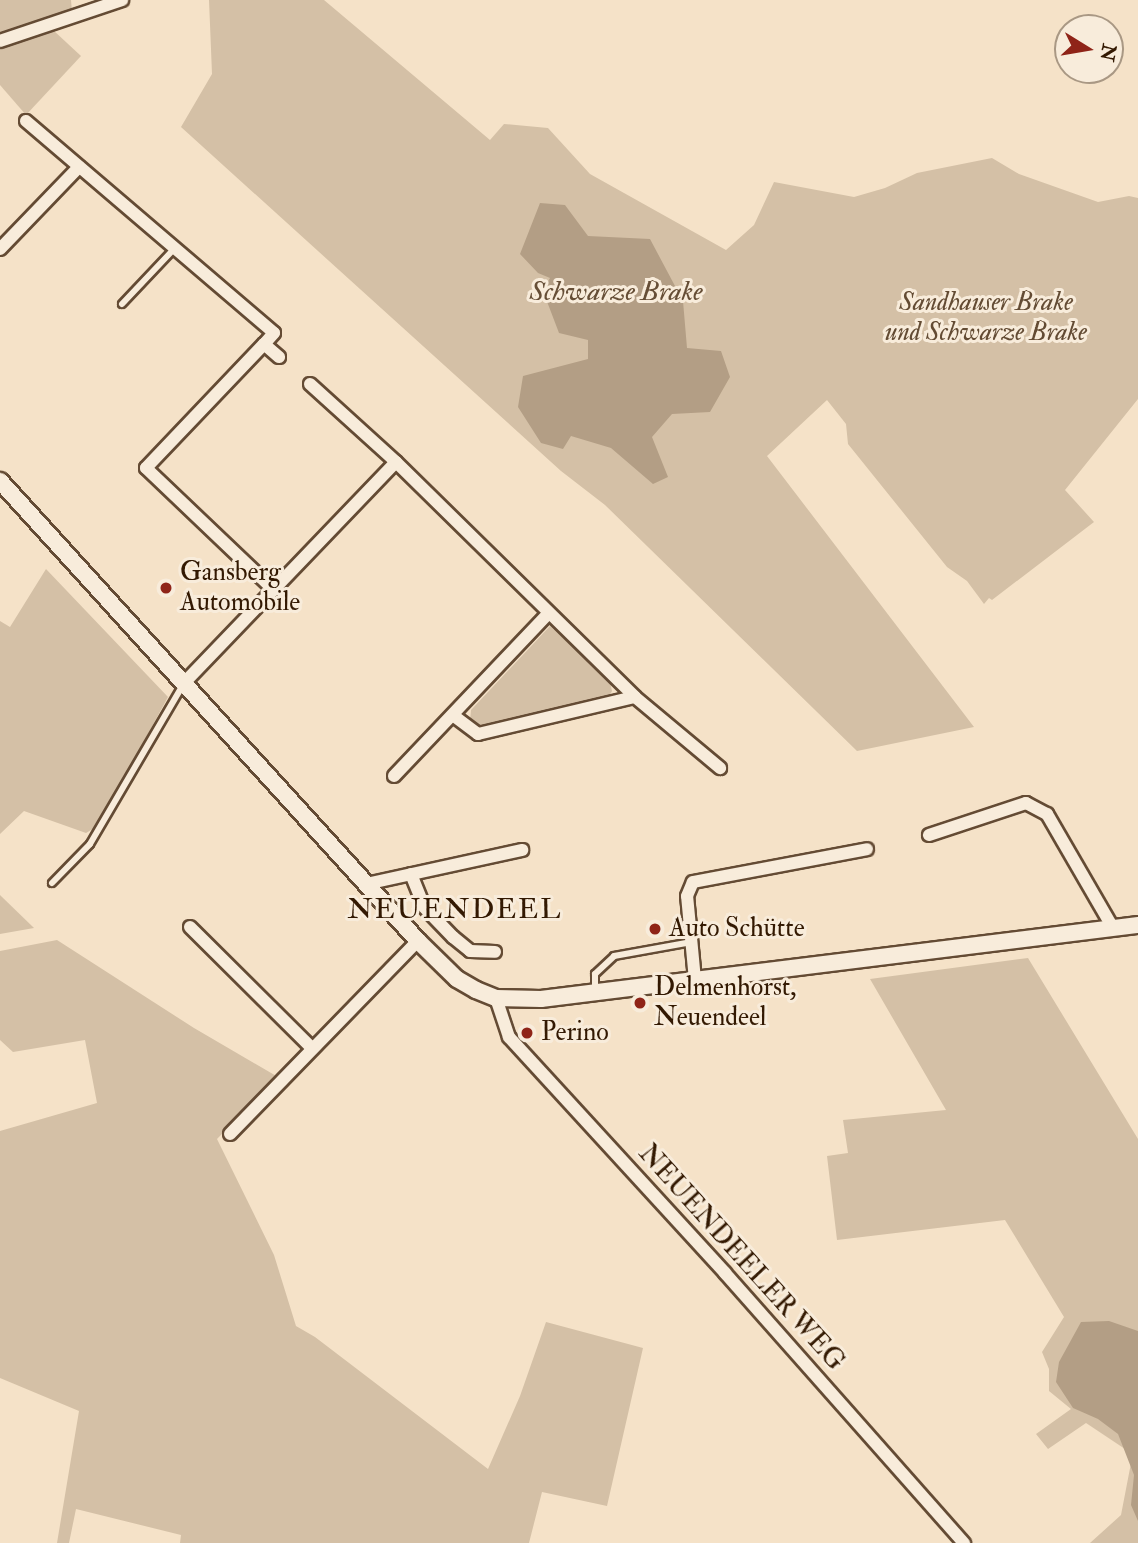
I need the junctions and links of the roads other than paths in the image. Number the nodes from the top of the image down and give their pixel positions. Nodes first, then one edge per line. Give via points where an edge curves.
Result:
1 (122, 0) edge
2 (0, 41) edge
3 (26, 121) dead end
4 (79, 166) junction
5 (176, 248) junction
6 (0, 249) edge
7 (121, 304) dead end
8 (264, 344) junction
9 (279, 357) dead end
10 (310, 384) dead end
11 (396, 462) junction
12 (0, 481) edge
13 (274, 590) junction
14 (548, 614) junction
15 (184, 683) junction
16 (635, 697) junction
17 (454, 716) junction
18 (720, 768) dead end
19 (394, 776) dead end
20 (929, 835) dead end
21 (867, 849) dead end
22 (522, 850) dead end
23 (411, 874) junction
24 (52, 883) dead end
25 (366, 884) junction
26 (1138, 925) edge
27 (190, 927) dead end
28 (1113, 928) junction
29 (418, 941) junction
30 (692, 942) junction
31 (495, 953) dead end
32 (695, 980) junction
33 (595, 992) junction
34 (496, 998) junction
35 (312, 1048) junction
36 (230, 1134) dead end
37 (964, 1543) edge

1 - 2 street
3 - 4 street
4 - 5 street
4 - 6 street
5 - 7 lane
5 - 8 street via 274,333
8 - 9 street
8 - 13 street via 146,468
10 - 11 street
11 - 13 street
11 - 14 street
12 - 15 main road
13 - 15 street
14 - 16 street
14 - 17 street
15 - 24 lane via 90,844
15 - 25 main road
16 - 17 street via 478,734
16 - 18 street
17 - 19 street
20 - 28 street via 1026,803 1047,814
21 - 30 street via 693,882 687,896
22 - 23 street
23 - 25 street
23 - 31 street via 424,906 453,937 470,951
25 - 29 main road
26 - 28 main road
27 - 35 street
28 - 32 main road
29 - 34 main road via 457,979
29 - 35 street
30 - 32 street
30 - 33 lane via 614,956 594,974
32 - 33 main road
33 - 34 main road via 541,999
34 - 37 street, NEUENDEELER WEG via 509,1037
35 - 36 street

